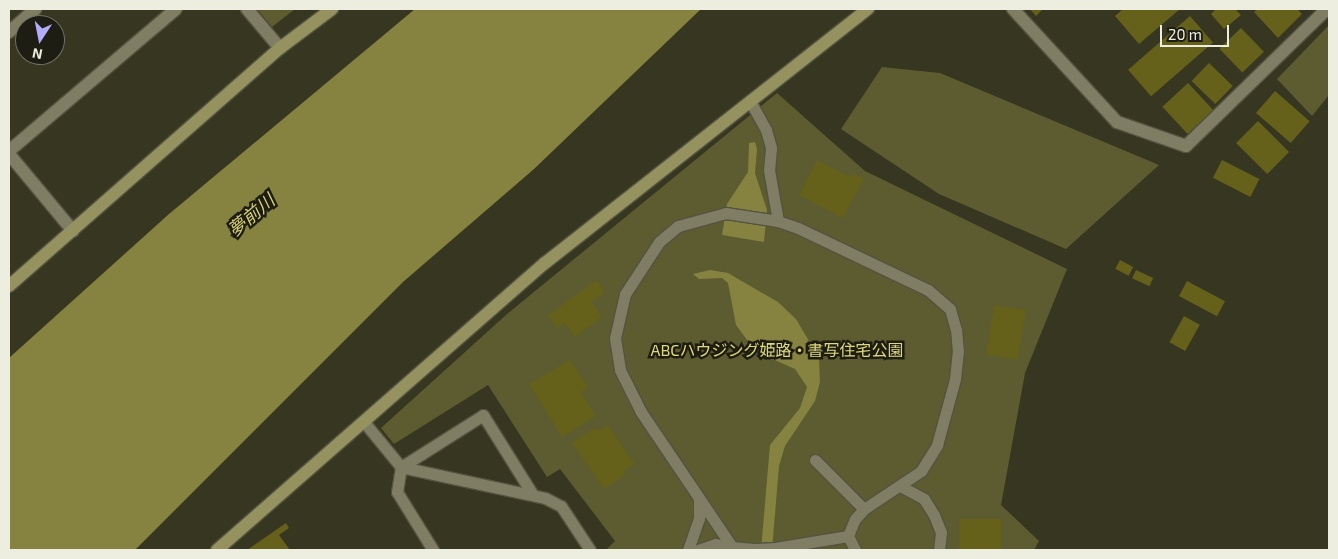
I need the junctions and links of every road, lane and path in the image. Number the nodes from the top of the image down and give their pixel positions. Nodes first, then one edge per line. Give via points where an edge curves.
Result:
1 (35, 9) edge
2 (176, 9) edge
3 (247, 9) edge
4 (332, 9) edge
5 (868, 9) edge
6 (1014, 9) edge
7 (1327, 9) edge
8 (9, 32) edge
9 (280, 48) junction
10 (750, 101) junction
11 (9, 153) edge
12 (773, 221) junction
13 (73, 232) junction
14 (9, 286) edge
15 (364, 422) junction
16 (815, 460) dead end
17 (401, 467) junction
18 (900, 486) junction
19 (533, 495) junction
20 (699, 499) junction
21 (864, 509) junction
22 (848, 536) junction
23 (732, 547) junction
24 (217, 550) edge
25 (433, 550) edge
26 (590, 550) edge
27 (688, 550) edge
28 (698, 550) edge
29 (757, 550) edge
30 (855, 550) edge
31 (939, 550) edge

1 - 8 street
2 - 11 street
3 - 9 street
4 - 9 street
5 - 10 street
6 - 7 street via 1118,122 1186,146
9 - 13 street
10 - 12 lane via 766,130 771,148 769,170
10 - 15 street via 545,263
11 - 13 street
12 - 18 lane via 928,290 950,309 958,352 948,407 936,445 921,471
12 - 20 lane via 726,213 678,226 659,242 625,294 615,338 620,370 641,412
13 - 14 street
15 - 17 lane
15 - 24 street
16 - 21 lane
17 - 19 lane
17 - 19 lane via 483,415
17 - 25 lane via 397,492
18 - 21 lane
18 - 31 lane via 924,499 941,532
19 - 26 lane via 561,506
20 - 23 lane
20 - 27 lane via 699,518
21 - 22 lane via 855,518
22 - 29 lane
22 - 30 lane
23 - 28 lane via 715,544
23 - 29 lane

